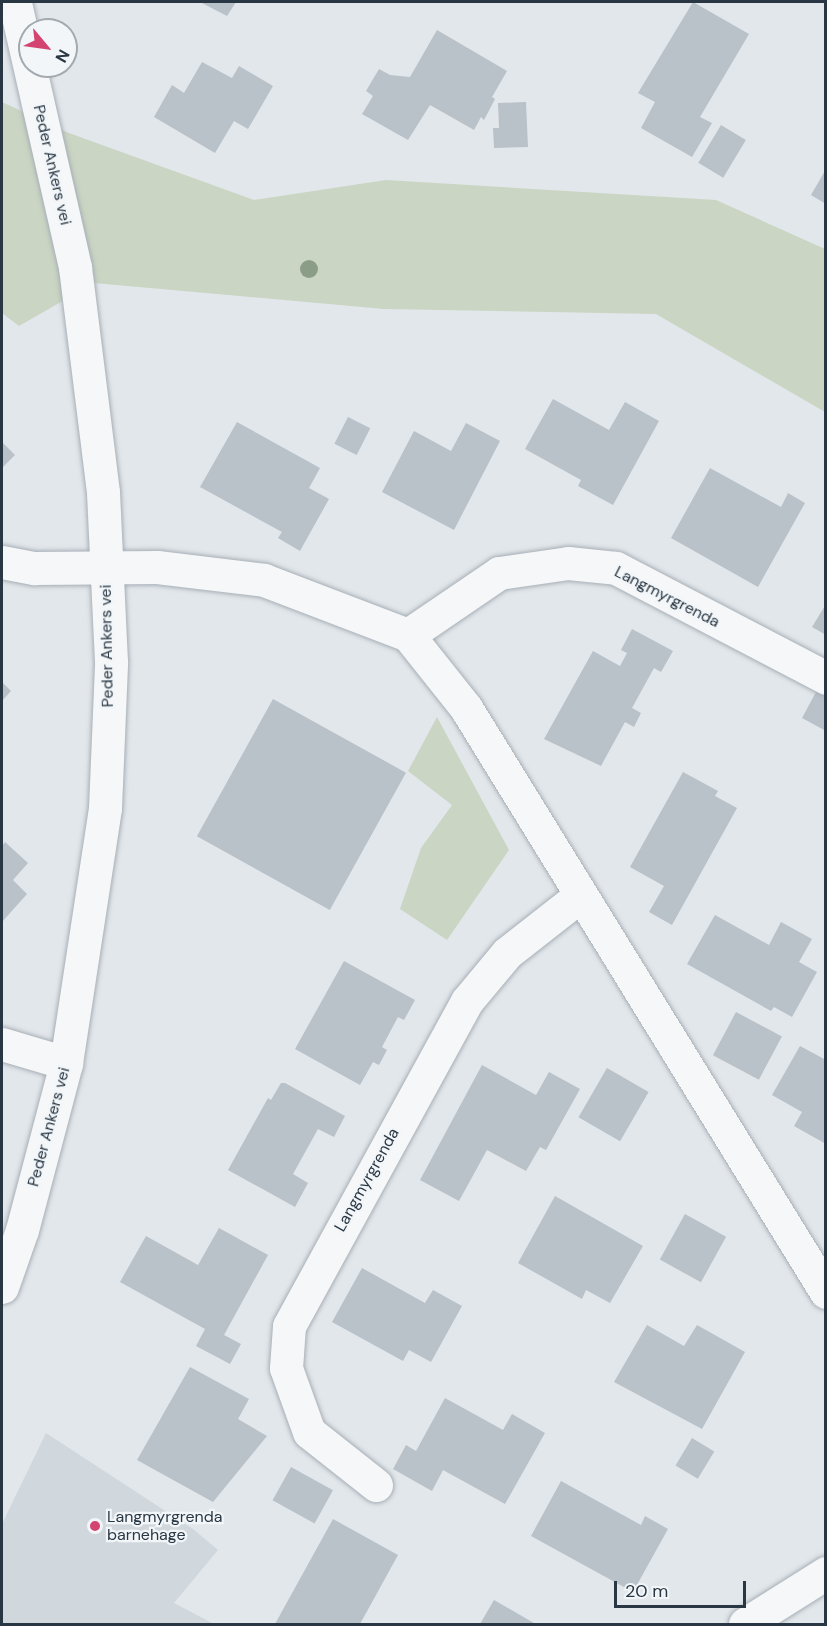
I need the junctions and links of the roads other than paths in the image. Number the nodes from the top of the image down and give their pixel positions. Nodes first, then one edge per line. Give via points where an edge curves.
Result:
1 (15, 2) edge
2 (2, 562) edge
3 (106, 570) junction
4 (408, 635) junction
5 (825, 678) edge
6 (581, 895) junction
7 (2, 1044) edge
8 (66, 1063) junction
9 (2, 1287) edge
10 (825, 1292) edge
11 (376, 1485) dead end
12 (825, 1573) edge
13 (745, 1624) edge

1 - 3 street, Peder Ankers vei via 75,267 104,492
2 - 3 street via 34,568
3 - 4 street via 157,567 264,580
3 - 8 street, Peder Ankers vei via 111,662 105,808
4 - 5 street, Langmyrgrenda via 499,573 568,563 616,568
4 - 6 street via 466,708
6 - 10 street
6 - 11 street, Langmyrgrenda via 507,953 467,1001 289,1326 286,1368 309,1432
7 - 8 street
8 - 9 street, Peder Ankers vei via 22,1230
12 - 13 street

